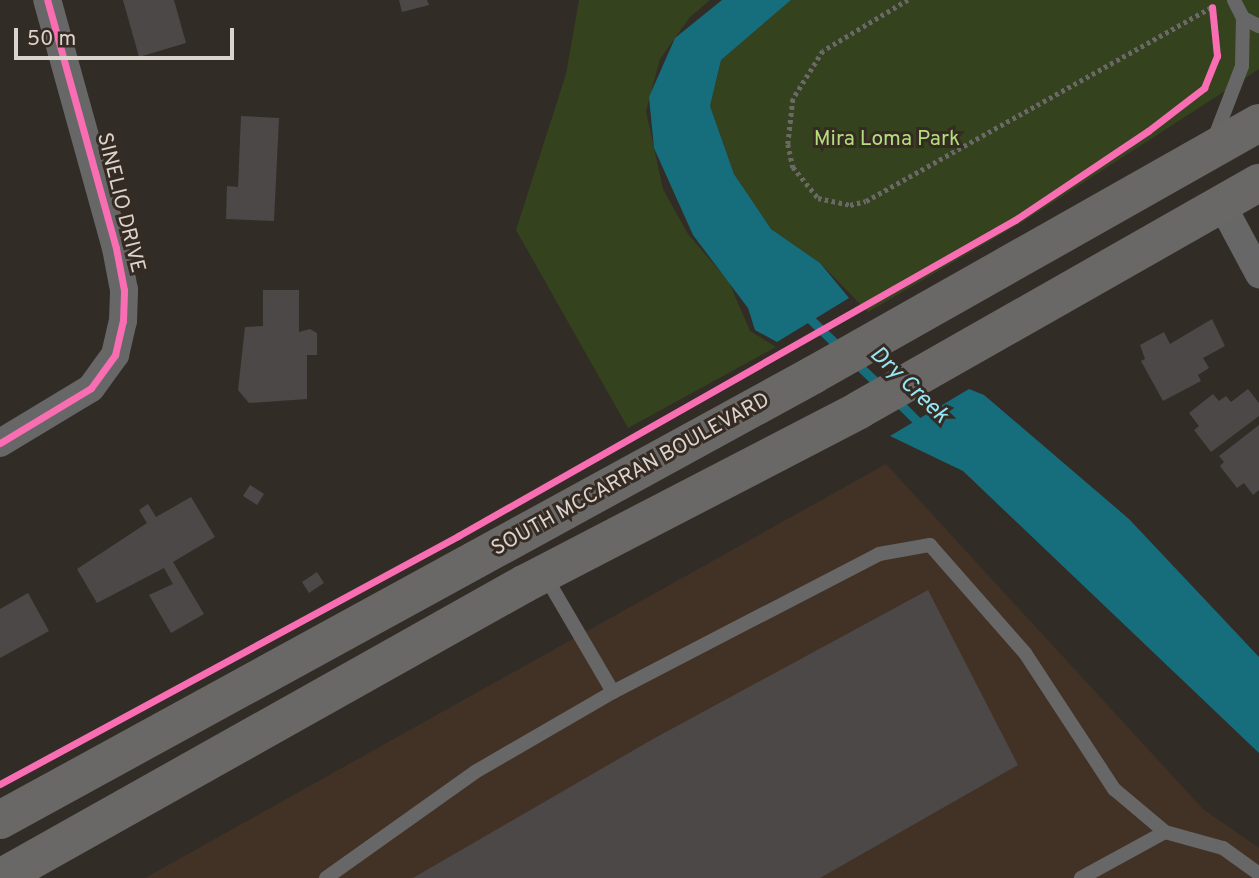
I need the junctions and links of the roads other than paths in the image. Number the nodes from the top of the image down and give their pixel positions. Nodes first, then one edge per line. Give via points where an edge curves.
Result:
1 (47, 0) edge
2 (1234, 0) edge
3 (1244, 18) junction
4 (1259, 26) edge
5 (1259, 122) edge
6 (1210, 150) junction
7 (1259, 183) edge
8 (1221, 204) junction
9 (1259, 274) edge
10 (0, 443) edge
11 (544, 574) junction
12 (613, 692) junction
13 (0, 820) edge
14 (1165, 832) junction
15 (1259, 874) edge
16 (0, 878) edge
17 (326, 878) edge
18 (1081, 878) edge

1 - 10 street, SINELIO DRIVE via 116,248 124,290 123,321 115,355 91,388
2 - 3 lane
3 - 4 lane
3 - 6 lane via 1242,66
5 - 6 main road, SOUTH MCCARRAN BOULEVARD
6 - 13 main road, SOUTH MCCARRAN BOULEVARD via 893,331
7 - 8 main road, SOUTH MCCARRAN BOULEVARD
8 - 9 street
8 - 11 main road, SOUTH MCCARRAN BOULEVARD via 859,410
11 - 12 lane
11 - 16 main road, SOUTH MCCARRAN BOULEVARD
12 - 14 lane via 879,554 930,545 1025,653 1114,789
12 - 17 lane via 475,772
14 - 15 lane via 1223,848
14 - 18 lane

